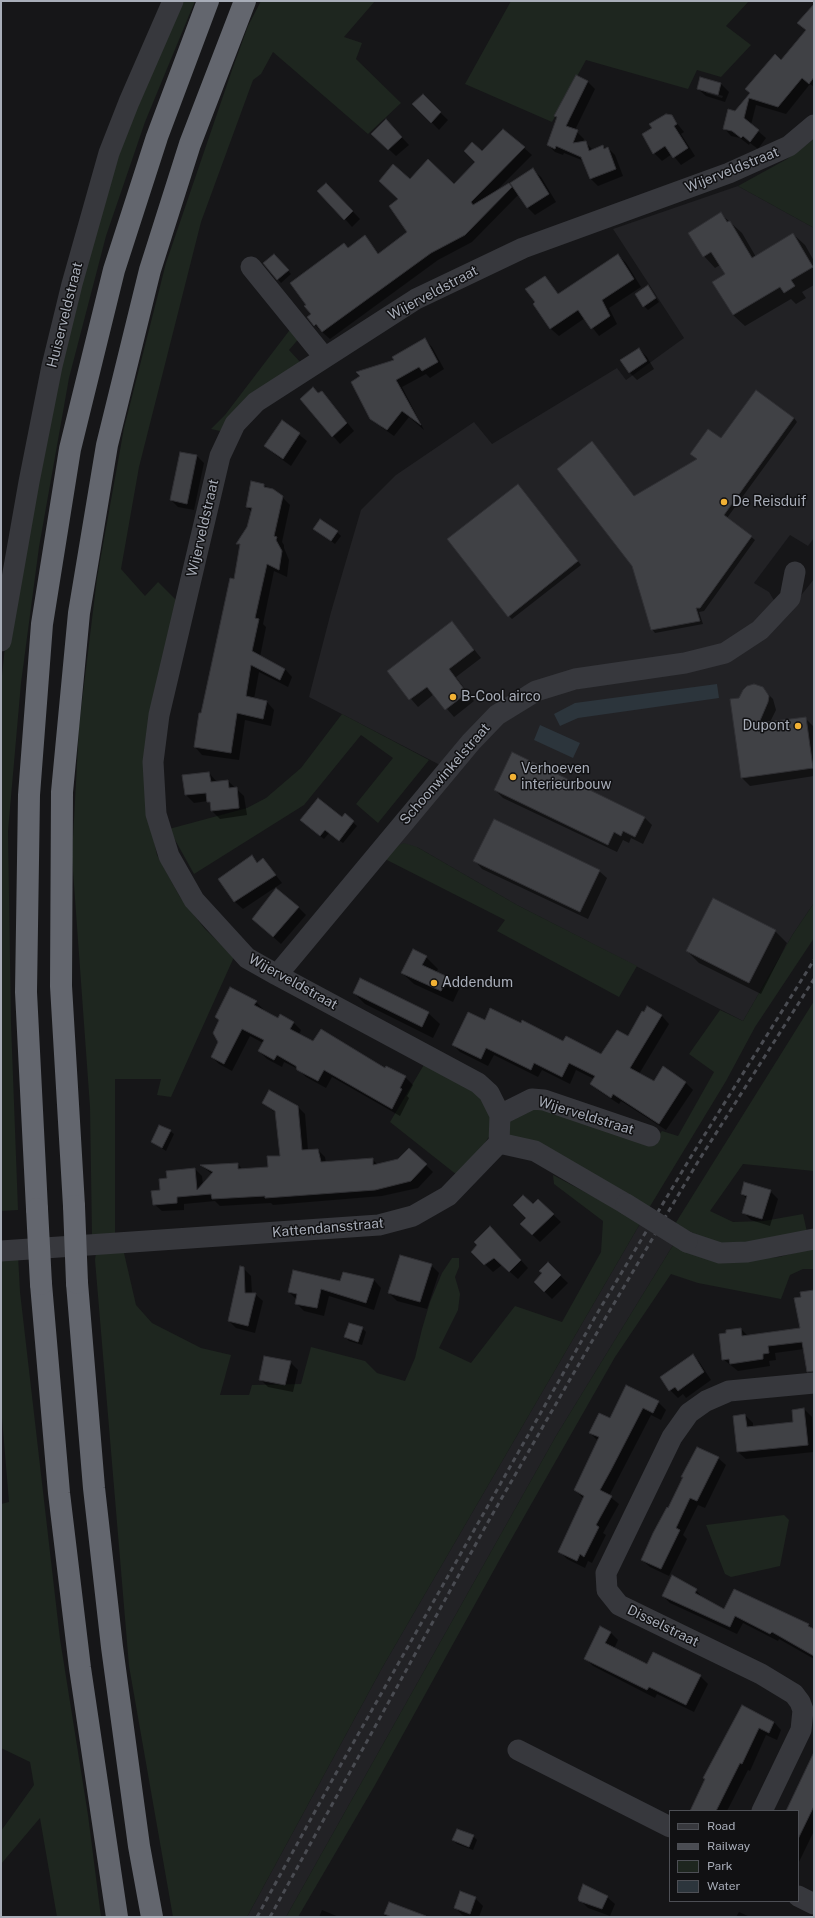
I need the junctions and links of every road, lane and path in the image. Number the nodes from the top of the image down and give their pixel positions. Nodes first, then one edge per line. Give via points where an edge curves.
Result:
1 (174, 1) edge
2 (208, 1) edge
3 (245, 1) edge
4 (814, 125) edge
5 (251, 267) dead end
6 (324, 357) junction
7 (795, 572) dead end
8 (1, 641) edge
9 (277, 975) junction
10 (500, 1115) junction
11 (650, 1136) dead end
12 (499, 1143) junction
13 (814, 1239) edge
14 (1, 1251) edge
15 (814, 1383) edge
16 (808, 1710) edge
17 (518, 1750) dead end
18 (762, 1810) edge
19 (669, 1826) edge
20 (799, 1896) edge
21 (814, 1904) edge
22 (116, 1917) edge
23 (152, 1917) edge

1 - 8 street, Huiserveldstraat via 109,153 72,284 52,366
2 - 22 highway, bridge via 157,137 114,270 70,449 42,624 29,795 26,992 41,1284 59,1493 80,1668
3 - 23 highway, bridge via 190,144 150,270 107,445 79,613 62,792 61,986 77,1283 94,1488 111,1632 139,1846
4 - 6 street, Wijerveldstraat via 789,146 729,173 523,248 468,273 416,299
5 - 6 street
6 - 9 street, Wijerveldstraat via 256,402 235,424 220,456 159,715 153,762 156,814 168,856 194,900 226,936 247,958
7 - 9 street, Schoonwinkelstraat via 790,598 760,630 725,653 685,663 575,679 536,690 497,715 470,742
9 - 10 street, Wijerveldstraat via 478,1083 489,1093
10 - 11 street, Wijerveldstraat via 532,1099 544,1100
10 - 12 street, Wijerveldstraat
12 - 13 street, bridge via 535,1151 687,1242 720,1253 747,1252
12 - 14 street, Kattendansstraat via 448,1196 413,1216 379,1225
15 - 16 street, Disselstraat via 729,1391 706,1401 689,1413 672,1437 606,1573 607,1590 619,1605 761,1674 794,1694
16 - 18 street, Disselstraat
17 - 19 street
20 - 21 street

